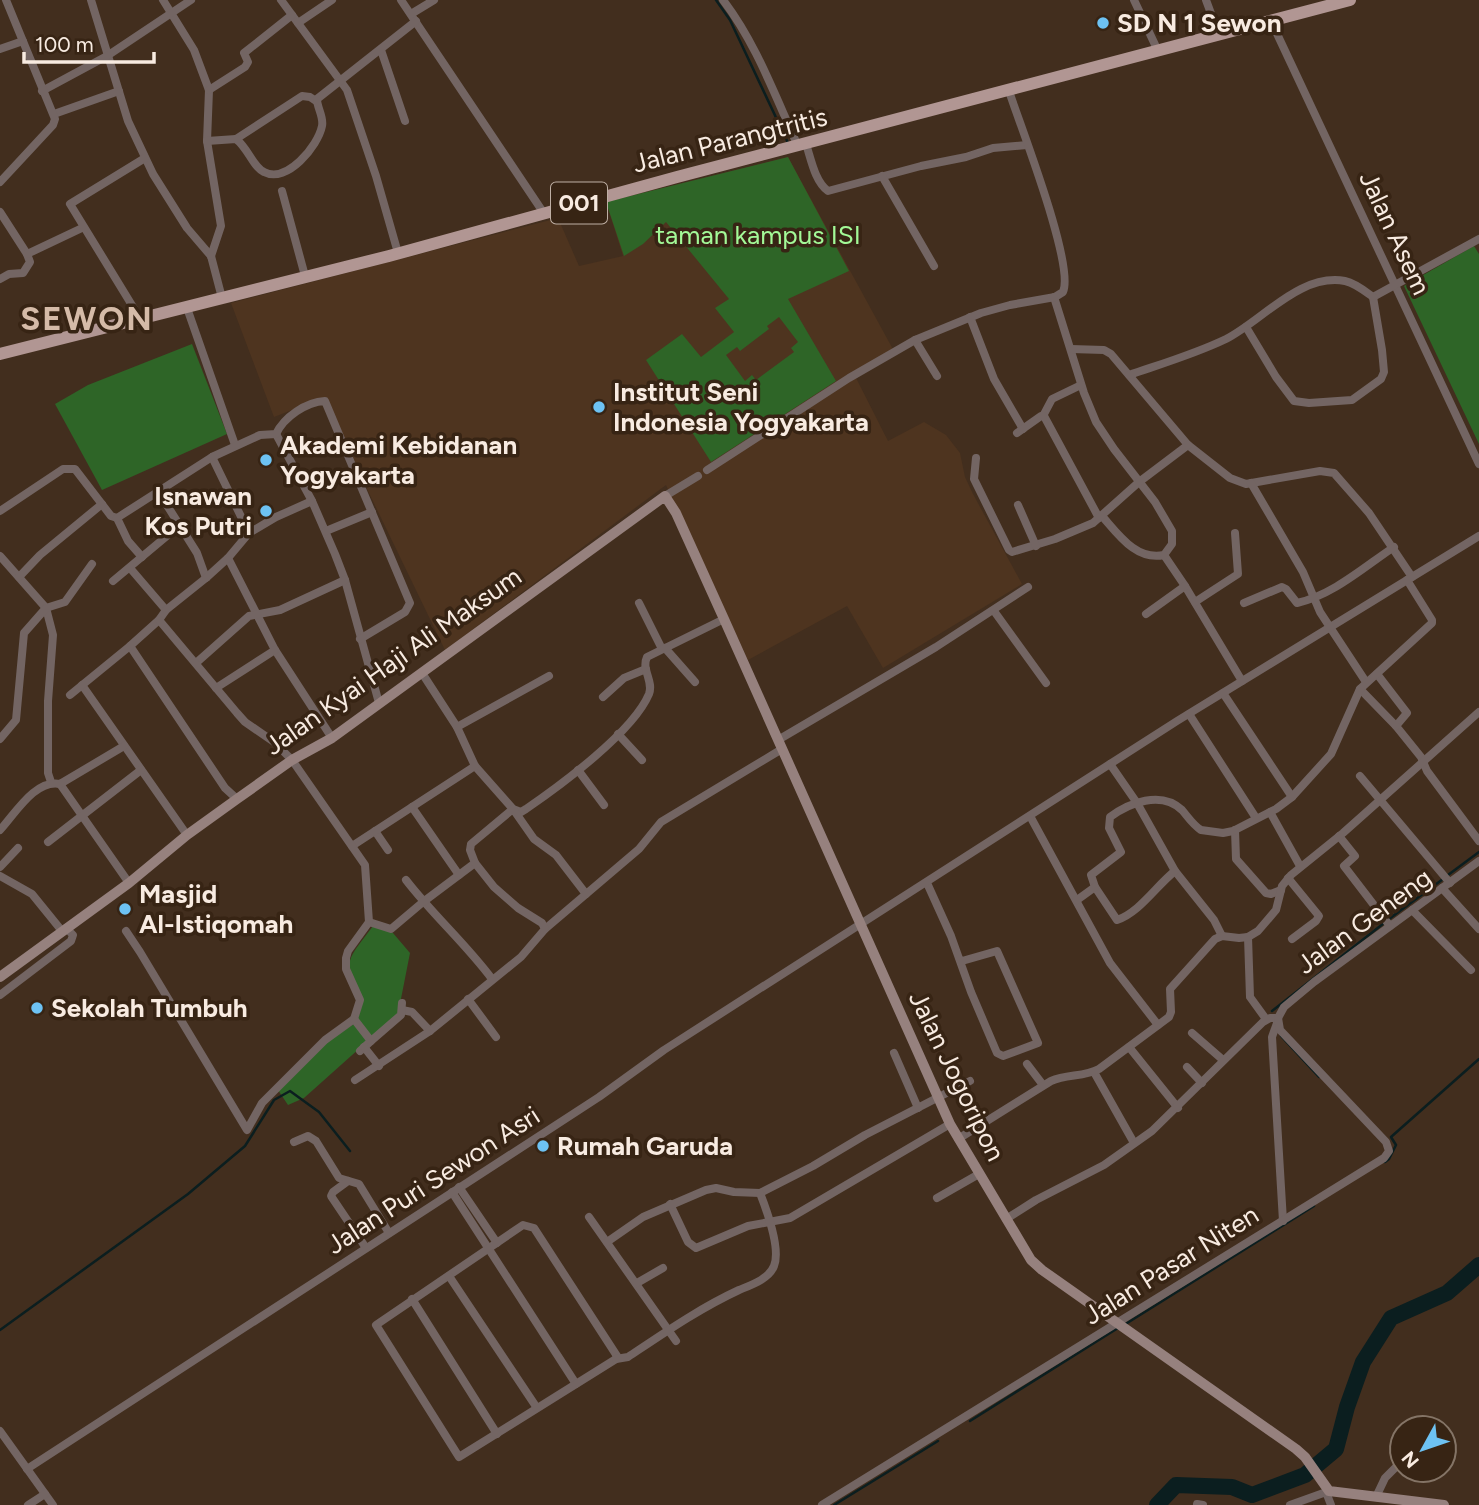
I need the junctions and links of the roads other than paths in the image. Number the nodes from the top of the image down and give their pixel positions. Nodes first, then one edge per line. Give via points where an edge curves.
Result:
1 (91, 0) edge
2 (163, 0) edge
3 (191, 0) edge
4 (281, 0) edge
5 (332, 0) edge
6 (401, 0) edge
7 (434, 0) edge
8 (723, 0) edge
9 (1134, 0) edge
10 (1206, 0) edge
11 (1345, 1) edge
12 (6, 2) edge
13 (171, 15) junction
14 (292, 15) junction
15 (414, 17) junction
16 (1271, 21) junction
17 (298, 23) junction
18 (1219, 35) junction
19 (23, 41) junction
20 (0, 49) edge
21 (381, 50) junction
22 (1158, 51) junction
23 (107, 56) junction
24 (342, 81) junction
25 (209, 90) junction
26 (43, 91) junction
27 (119, 91) junction
28 (1009, 91) junction
29 (316, 101) junction
30 (54, 114) junction
31 (405, 121) dead end
32 (236, 139) junction
33 (206, 141) junction
34 (802, 145) junction
35 (1027, 145) junction
36 (145, 158) junction
37 (881, 176) junction
38 (0, 182) edge
39 (282, 191) dead end
40 (0, 212) edge
41 (543, 212) junction
42 (82, 228) junction
43 (1479, 239) edge
44 (398, 253) junction
45 (27, 254) junction
46 (211, 256) junction
47 (933, 266) dead end
48 (305, 276) junction
49 (0, 279) edge
50 (1395, 283) junction
51 (1054, 297) junction
52 (1374, 297) junction
53 (222, 298) junction
54 (187, 308) junction
55 (970, 317) junction
56 (141, 320) junction
57 (1246, 327) junction
58 (915, 340) junction
59 (1071, 349) junction
60 (0, 354) edge
61 (1129, 375) junction
62 (937, 376) dead end
63 (1082, 385) junction
64 (1043, 416) junction
65 (276, 434) junction
66 (235, 445) junction
67 (1188, 445) junction
68 (212, 457) junction
69 (976, 458) dead end
70 (1479, 464) edge
71 (707, 470) dead end
72 (698, 476) dead end
73 (1139, 482) junction
74 (1251, 483) junction
75 (158, 491) junction
76 (665, 496) junction
77 (312, 501) junction
78 (102, 504) junction
79 (1018, 505) dead end
80 (0, 511) edge
81 (372, 512) junction
82 (1100, 517) junction
83 (117, 518) junction
84 (180, 526) junction
85 (326, 531) junction
86 (249, 533) junction
87 (1236, 533) dead end
88 (1479, 536) edge
89 (1036, 546) junction
90 (1394, 547) junction
91 (1164, 555) junction
92 (0, 556) edge
93 (142, 557) junction
94 (228, 558) junction
95 (92, 564) dead end
96 (130, 568) junction
97 (19, 577) junction
98 (206, 579) junction
99 (1409, 579) junction
100 (345, 580) junction
101 (113, 581) dead end
102 (1185, 586) junction
103 (1028, 587) dead end
104 (1314, 598) junction
105 (1195, 602) junction
106 (639, 603) dead end
107 (1244, 603) dead end
108 (46, 608) junction
109 (166, 610) junction
110 (994, 611) junction
111 (257, 613) junction
112 (1146, 614) dead end
113 (724, 619) junction
114 (159, 620) junction
115 (1331, 627) junction
116 (360, 639) junction
117 (130, 646) junction
118 (663, 648) junction
119 (275, 650) junction
120 (196, 663) junction
121 (646, 669) junction
122 (422, 673) junction
123 (1377, 674) junction
124 (549, 676) dead end
125 (1242, 681) junction
126 (695, 682) dead end
127 (1046, 683) dead end
128 (82, 685) junction
129 (1363, 685) junction
130 (216, 688) junction
131 (1223, 693) junction
132 (70, 695) dead end
133 (603, 697) dead end
134 (379, 703) junction
135 (1479, 712) edge
136 (1189, 714) junction
137 (1396, 726) junction
138 (457, 727) junction
139 (618, 734) junction
140 (332, 738) junction
141 (0, 739) edge
142 (780, 744) junction
143 (124, 746) junction
144 (292, 760) junction
145 (642, 760) dead end
146 (1422, 762) junction
147 (1110, 764) junction
148 (475, 766) junction
149 (141, 770) junction
150 (578, 770) junction
151 (1360, 776) dead end
152 (55, 783) junction
153 (1292, 797) junction
154 (237, 799) junction
155 (1380, 800) junction
156 (1138, 803) junction
157 (604, 805) dead end
158 (412, 807) junction
159 (513, 809) junction
160 (1270, 812) junction
161 (0, 813) edge
162 (84, 816) junction
163 (1030, 816) junction
164 (1256, 818) junction
165 (8, 821) junction
166 (0, 830) edge
167 (1235, 830) junction
168 (375, 831) junction
169 (187, 835) junction
170 (1339, 836) junction
171 (1479, 841) edge
172 (48, 842) dead end
173 (352, 846) junction
174 (18, 848) dead end
175 (388, 850) dead end
176 (1479, 861) edge
177 (475, 863) junction
178 (1300, 866) junction
179 (0, 867) edge
180 (1175, 871) junction
181 (459, 875) junction
182 (0, 876) edge
183 (1287, 878) junction
184 (406, 880) dead end
185 (1445, 881) junction
186 (129, 883) junction
187 (927, 883) junction
188 (1095, 887) junction
189 (1281, 890) junction
190 (586, 894) junction
191 (1077, 900) junction
192 (423, 902) junction
193 (1412, 910) junction
194 (369, 922) junction
195 (861, 924) junction
196 (1390, 926) junction
197 (545, 929) junction
198 (1479, 929) edge
199 (64, 930) junction
200 (126, 931) dead end
201 (1222, 936) junction
202 (1248, 936) junction
203 (1292, 939) dead end
204 (30, 956) junction
205 (962, 961) junction
206 (38, 967) junction
207 (1471, 970) dead end
208 (1, 975) edge
209 (492, 979) junction
210 (0, 995) edge
211 (468, 999) junction
212 (354, 1019) junction
213 (1266, 1019) junction
214 (1278, 1021) junction
215 (1158, 1025) junction
216 (430, 1031) junction
217 (1192, 1033) dead end
218 (496, 1037) dead end
219 (371, 1041) junction
220 (1129, 1047) junction
221 (894, 1053) dead end
222 (1223, 1060) junction
223 (1027, 1064) dead end
224 (379, 1066) junction
225 (1187, 1067) dead end
226 (1094, 1072) junction
227 (355, 1080) dead end
228 (970, 1081) dead end
229 (1202, 1083) junction
230 (1043, 1085) junction
231 (938, 1098) junction
232 (918, 1108) junction
233 (1178, 1108) junction
234 (950, 1124) junction
235 (958, 1139) junction
236 (294, 1142) dead end
237 (1134, 1143) junction
238 (979, 1174) junction
239 (348, 1181) junction
240 (455, 1189) junction
241 (760, 1193) junction
242 (937, 1198) dead end
243 (670, 1204) junction
244 (589, 1217) dead end
245 (1006, 1219) junction
246 (1283, 1221) junction
247 (770, 1222) junction
248 (481, 1228) junction
249 (389, 1233) junction
250 (607, 1242) junction
251 (497, 1243) junction
252 (366, 1248) junction
253 (489, 1249) junction
254 (663, 1268) dead end
255 (449, 1276) junction
256 (636, 1283) junction
257 (412, 1299) junction
258 (1121, 1326) junction
259 (669, 1329) junction
260 (676, 1341) dead end
261 (616, 1359) junction
262 (576, 1384) junction
263 (537, 1408) junction
264 (0, 1431) edge
265 (497, 1434) junction
266 (27, 1469) junction
267 (1388, 1475) edge
268 (1326, 1488) junction
269 (44, 1493) junction
270 (1376, 1497) junction
271 (28, 1505) edge
272 (53, 1505) edge
273 (822, 1505) edge
274 (1290, 1505) edge
275 (1331, 1505) edge
276 (1444, 1505) edge

1 - 23 street
2 - 13 street
3 - 13 street
4 - 14 street
5 - 17 street
6 - 15 street
7 - 15 street
8 - 34 street via 737,18
9 - 22 street
10 - 18 street
11 - 16 main road, Jalan Parangtritis / 001
12 - 19 street
13 - 23 street
13 - 25 street via 194,50
14 - 17 street
14 - 25 street via 244,53 248,62 244,66
15 - 21 street
15 - 41 street
16 - 18 main road, Jalan Parangtritis / 001
16 - 50 street, Jalan Asem
17 - 24 street
18 - 22 main road, Jalan Parangtritis / 001
19 - 20 street
19 - 26 street
21 - 24 street
21 - 31 street
22 - 28 main road, Jalan Parangtritis / 001
23 - 26 street
23 - 27 street
24 - 29 street
24 - 44 street via 361,128
25 - 33 street
26 - 30 street
27 - 30 street
27 - 36 street
28 - 34 main road, Jalan Parangtritis / 001
28 - 35 street
29 - 32 street via 302,96
29 - 32 street via 320,130 300,161 285,172 262,172
30 - 38 street via 53,125
32 - 33 street
33 - 46 street via 221,226
34 - 37 street via 826,190
34 - 41 main road, Jalan Parangtritis / 001
35 - 37 street via 993,148
35 - 51 street via 1065,271 1065,290
36 - 42 street via 70,204
36 - 46 street via 187,228
37 - 47 street
39 - 48 street
40 - 45 street
41 - 44 main road, Jalan Parangtritis / 001
42 - 45 street
42 - 56 street
43 - 50 street
44 - 48 main road, Jalan Parangtritis / 001
45 - 49 street via 30,265 26,271
46 - 53 street
48 - 53 main road, Jalan Parangtritis / 001
50 - 52 street
50 - 70 street, Jalan Asem
51 - 55 street
51 - 59 street
52 - 57 street via 1344,281 1312,283
52 - 57 street via 1384,372 1370,388 1346,401 1294,401
53 - 54 main road, Jalan Parangtritis / 001
54 - 56 main road, Jalan Parangtritis / 001
54 - 66 street
55 - 58 street
55 - 64 street via 1020,431
56 - 60 main road, Jalan Parangtritis / 001
57 - 61 street via 1208,347
58 - 62 street
58 - 71 street
59 - 61 street via 1108,351
59 - 63 street
61 - 67 street
63 - 64 street via 1052,399
63 - 73 street via 1096,422
64 - 82 street
65 - 66 street
65 - 77 street
65 - 81 street via 289,416 325,401
66 - 68 street
67 - 73 street
67 - 74 street via 1230,478
68 - 75 street
68 - 86 street
69 - 89 street via 974,479 1009,550
72 - 76 street
73 - 82 street
73 - 91 street via 1172,531 1172,544
74 - 90 street via 1320,471 1334,473
74 - 104 street
75 - 83 street
75 - 84 street
76 - 113 street
76 - 122 street, Jalan Kyai Haji Ali Maksum
77 - 85 street
77 - 86 street
78 - 80 street via 71,467
78 - 83 street
78 - 97 street
79 - 89 street
81 - 85 street
81 - 116 street via 410,603 408,609
82 - 89 street
82 - 91 street via 1140,553
83 - 93 street
84 - 93 street
84 - 98 street
85 - 100 street
86 - 94 street
87 - 105 street via 1238,573
88 - 99 street, Jalan Puri Sewon Asri
90 - 99 street
90 - 104 street
91 - 102 street
92 - 97 street
93 - 96 street
94 - 98 street
94 - 111 street
95 - 108 street via 65,603
96 - 101 street
96 - 109 street
97 - 108 street
98 - 109 street
99 - 115 street, Jalan Puri Sewon Asri
99 - 123 street via 1432,621
100 - 111 street via 280,610
100 - 116 street
102 - 105 street
102 - 112 street
103 - 110 street
104 - 107 street via 1297,603 1282,587
104 - 115 street
105 - 125 street
106 - 118 street
108 - 141 street via 24,634 16,720
108 - 152 street via 53,635 48,773
109 - 114 street
110 - 127 street
110 - 142 street
111 - 119 street
111 - 120 street
113 - 118 street
113 - 142 street, Jalan Jogoripon
114 - 117 street
114 - 120 street
115 - 125 street, Jalan Puri Sewon Asri
115 - 129 street
116 - 134 street
117 - 128 street
117 - 154 street via 225,788
118 - 121 street via 646,659
118 - 126 street
119 - 130 street
119 - 140 street
120 - 130 street
121 - 133 street via 624,678
121 - 139 street via 649,694
122 - 134 street, Jalan Kyai Haji Ali Maksum
122 - 138 street
123 - 129 street
123 - 137 street via 1408,713
124 - 138 street
125 - 131 street, Jalan Puri Sewon Asri
128 - 132 street
128 - 143 street
129 - 137 street
129 - 153 street via 1331,754
130 - 144 street via 245,722
131 - 136 street, Jalan Puri Sewon Asri
131 - 153 street
134 - 140 street, Jalan Kyai Haji Ali Maksum
135 - 146 street
136 - 147 street, Jalan Puri Sewon Asri
136 - 164 street
137 - 146 street
138 - 148 street
139 - 145 street
139 - 150 street
140 - 144 street, Jalan Kyai Haji Ali Maksum
142 - 190 street via 661,822 639,849
142 - 195 street, Jalan Jogoripon
143 - 149 street
143 - 152 street
144 - 154 street, Jalan Kyai Haji Ali Maksum
144 - 173 street
146 - 155 street
146 - 171 street
147 - 156 street
147 - 163 street, Jalan Puri Sewon Asri
148 - 158 street
148 - 159 street
149 - 162 street
149 - 169 street
150 - 157 street
150 - 159 street via 527,809
151 - 155 street
152 - 162 street
152 - 165 street via 34,793
153 - 160 street
154 - 169 street, Jalan Kyai Haji Ali Maksum
155 - 170 street
155 - 185 street
156 - 167 street via 1172,804 1201,830
156 - 180 street
156 - 188 street via 1109,820 1108,828 1121,852 1092,873
158 - 168 street
158 - 181 street
159 - 177 street via 471,844
159 - 190 street via 534,839 556,855
160 - 164 street
160 - 178 street
161 - 165 street
162 - 172 street
162 - 186 street
163 - 187 street, Jalan Puri Sewon Asri
163 - 191 street
164 - 167 street
165 - 166 street
167 - 189 street via 1238,862 1266,893
168 - 173 street
168 - 175 street
169 - 186 street, Jalan Kyai Haji Ali Maksum
170 - 178 street
170 - 196 street via 1358,854 1344,866
173 - 194 street via 365,864
174 - 179 street
176 - 185 street, Jalan Geneng
177 - 181 street
177 - 197 street via 494,887
178 - 183 street
180 - 188 street via 1119,920
180 - 201 street
181 - 192 street
182 - 199 street via 32,894
183 - 189 street
183 - 203 street via 1319,916
184 - 192 street
185 - 193 street, Jalan Geneng
185 - 198 street
186 - 199 street, Jalan Kyai Haji Ali Maksum
187 - 195 street, Jalan Puri Sewon Asri
187 - 205 street
188 - 191 street
189 - 202 street via 1276,910
190 - 197 street
191 - 215 street via 1118,976
192 - 194 street via 391,929
192 - 209 street
193 - 196 street, Jalan Geneng
193 - 207 street
194 - 212 street via 346,958 360,1000
195 - 231 street, Jalan Jogoripon
195 - 240 street, Jalan Puri Sewon Asri
196 - 214 street, Jalan Geneng via 1284,1007
197 - 209 street via 521,957
199 - 204 street, Jalan Kyai Haji Ali Maksum
199 - 206 street via 73,940
200 - 212 street via 247,1130 262,1103 325,1040
201 - 202 street
201 - 215 street via 1210,943 1170,989 1171,1014
202 - 213 street via 1250,996
204 - 206 street
204 - 208 street, Jalan Kyai Haji Ali Maksum
205 - 205 street via 1000,1056 1038,1043 997,951
206 - 210 street
209 - 211 street
211 - 216 street
211 - 218 street
212 - 219 street
213 - 214 street
213 - 222 street
214 - 246 street via 1272,1037
214 - 246 street, Jalan Pasar Niten via 1280,1030 1386,1142 1386,1155
215 - 220 street
216 - 219 street via 403,1008
216 - 224 street
217 - 222 street
219 - 224 street via 362,1049
220 - 226 street
220 - 233 street
221 - 232 street
222 - 229 street
223 - 230 street
224 - 227 street
225 - 229 street
226 - 230 street via 1059,1077
226 - 237 street
228 - 231 street
229 - 233 street
230 - 235 street
231 - 232 street
231 - 234 street, Jalan Jogoripon
232 - 241 street
233 - 237 street
234 - 235 street, Jalan Jogoripon
234 - 247 street via 790,1218
235 - 238 street, Jalan Jogoripon
236 - 239 street via 312,1137 339,1178
237 - 245 street via 1104,1165
238 - 242 street
238 - 245 street, Jalan Jogoripon
239 - 249 street via 359,1184
239 - 252 street via 331,1196
240 - 248 street
240 - 249 street, Jalan Puri Sewon Asri
241 - 243 street via 716,1188
241 - 247 street
243 - 247 street via 688,1242 696,1248 748,1226
243 - 250 street
244 - 250 street
245 - 258 street, Jalan Jogoripon via 1038,1267
246 - 258 street, Jalan Pasar Niten
247 - 259 street via 776,1256 771,1273
248 - 251 street
248 - 253 street
249 - 252 street, Jalan Puri Sewon Asri
250 - 256 street
251 - 253 street
251 - 261 street via 523,1225 534,1228 617,1353
252 - 266 street, Jalan Puri Sewon Asri
253 - 255 street
253 - 262 street
254 - 256 street
255 - 257 street
255 - 263 street
256 - 259 street
257 - 265 street
257 - 265 street via 375,1326 459,1457
258 - 268 street, Jalan Jogoripon via 1305,1457
258 - 273 street, Jalan Pasar Niten
259 - 260 street
259 - 261 street via 628,1357
261 - 262 street
262 - 263 street
263 - 265 street
264 - 266 street
266 - 269 street
267 - 270 street
268 - 270 street
268 - 274 street
268 - 275 street
269 - 271 street
269 - 272 street
270 - 276 street

